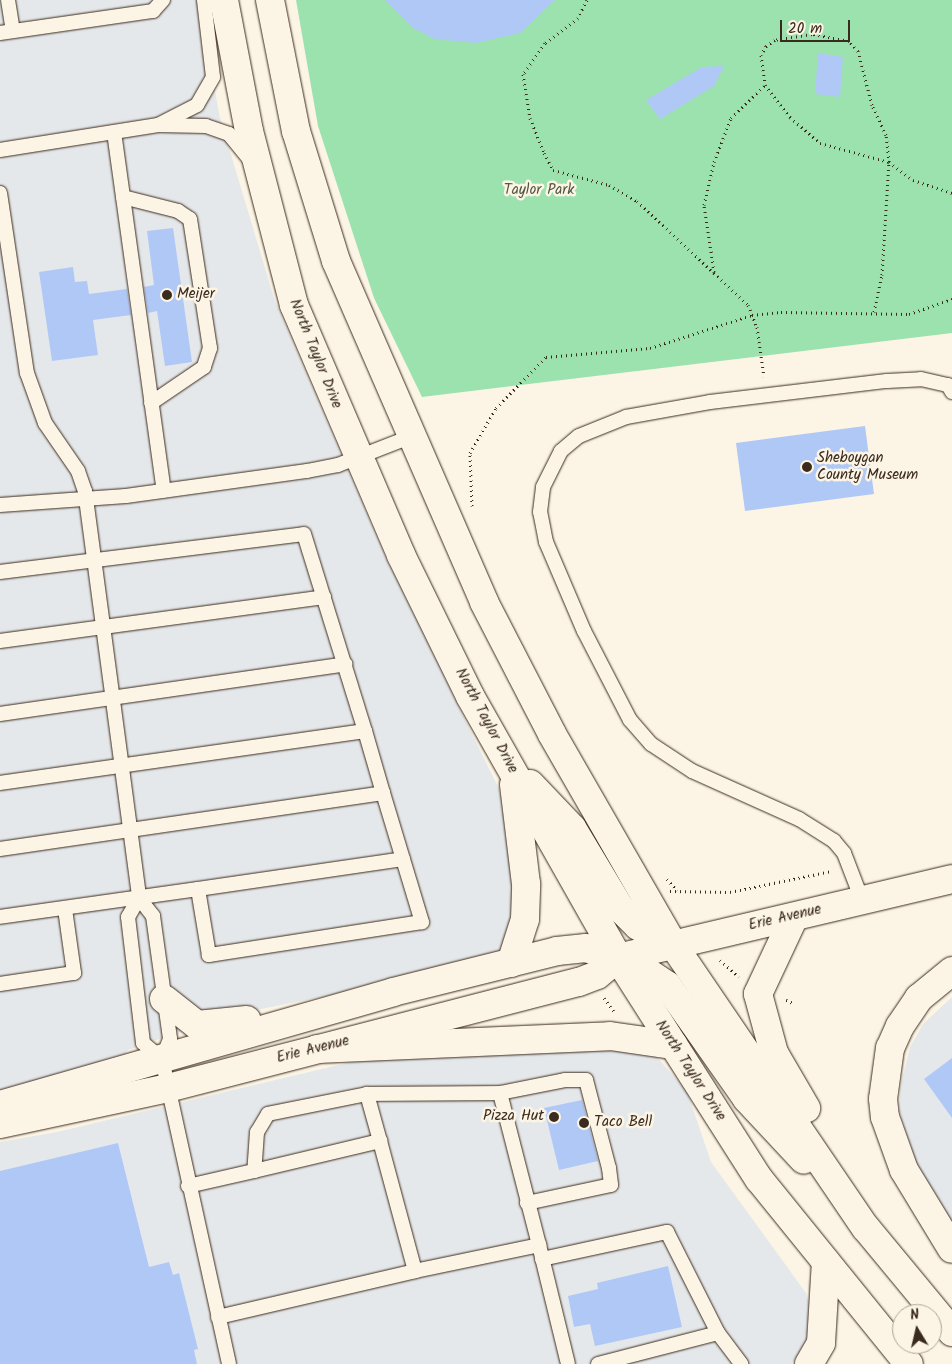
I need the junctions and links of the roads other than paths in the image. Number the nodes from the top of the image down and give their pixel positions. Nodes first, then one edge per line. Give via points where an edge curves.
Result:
1 (8, 0) edge
2 (164, 0) edge
3 (204, 0) edge
4 (224, 0) edge
5 (270, 0) edge
6 (6, 32) edge
7 (158, 125) junction
8 (114, 132) junction
9 (0, 150) edge
10 (259, 172) junction
11 (0, 193) edge
12 (123, 197) junction
13 (3, 235) edge
14 (952, 392) edge
15 (151, 403) junction
16 (410, 437) junction
17 (360, 457) junction
18 (164, 491) junction
19 (86, 499) junction
20 (0, 505) edge
21 (95, 560) junction
22 (0, 572) edge
23 (324, 597) junction
24 (105, 626) junction
25 (0, 641) edge
26 (345, 664) junction
27 (115, 698) junction
28 (0, 714) edge
29 (365, 731) junction
30 (124, 765) junction
31 (511, 769) junction
32 (0, 783) edge
33 (383, 793) junction
34 (132, 830) junction
35 (0, 849) edge
36 (403, 859) junction
37 (952, 879) edge
38 (198, 889) junction
39 (140, 898) junction
40 (862, 900) junction
41 (65, 909) junction
42 (794, 917) junction
43 (0, 918) edge
44 (674, 946) junction
45 (618, 958) junction
46 (511, 963) junction
47 (952, 971) edge
48 (0, 984) edge
49 (393, 992) junction
50 (164, 999) junction
51 (673, 1045) junction
52 (317, 1049) junction
53 (162, 1059) junction
54 (168, 1088) junction
55 (500, 1093) junction
56 (367, 1094) junction
57 (0, 1105) edge
58 (0, 1124) edge
59 (380, 1141) junction
60 (254, 1171) junction
61 (188, 1186) junction
62 (527, 1203) junction
63 (866, 1228) junction
64 (948, 1235) edge
65 (539, 1245) junction
66 (542, 1259) junction
67 (826, 1262) junction
68 (414, 1271) junction
69 (218, 1316) junction
70 (952, 1332) edge
71 (718, 1333) junction
72 (230, 1364) edge
73 (568, 1364) edge
74 (598, 1364) edge
75 (741, 1364) edge
76 (809, 1364) edge
77 (909, 1364) edge

1 - 6 lane
2 - 6 lane via 153,11
3 - 7 lane via 213,77 197,105
4 - 10 main road, North Taylor Drive
5 - 16 main road via 296,131 336,261
7 - 8 lane
7 - 10 lane via 208,126 224,131
8 - 9 lane
8 - 12 lane
10 - 17 main road, North Taylor Drive via 294,305
11 - 13 lane
12 - 15 lane
12 - 15 lane via 178,211 190,219 210,348 204,367
13 - 19 lane via 28,379 45,423 78,471
14 - 40 lane via 948,385 921,379 767,395 626,417 579,436 552,465 543,487 540,512 546,542 584,631 630,720 651,744 692,771 799,819 834,842 844,853
15 - 18 lane
16 - 17 lane
16 - 44 main road via 484,602 552,734
17 - 18 lane via 307,471
17 - 31 main road, North Taylor Drive via 418,590
18 - 19 lane
19 - 20 lane
19 - 21 lane
21 - 22 lane
21 - 23 lane via 304,534
21 - 24 lane
23 - 24 lane
23 - 26 lane
24 - 25 lane
24 - 27 lane
26 - 27 lane
26 - 29 lane
27 - 28 lane
27 - 30 lane
29 - 30 lane
29 - 33 lane
30 - 32 lane
30 - 34 lane
31 - 44 main road via 572,828 620,908 638,926
31 - 45 main road, North Taylor Drive
31 - 46 main road via 526,884 525,919
33 - 34 lane
33 - 36 lane
34 - 35 lane
34 - 39 lane
36 - 38 lane
36 - 38 lane via 422,922 209,956
37 - 40 main road, Erie Avenue
38 - 39 lane
39 - 41 lane
39 - 50 lane via 153,916
39 - 53 lane via 128,917 143,1043
40 - 42 main road, Erie Avenue
41 - 43 lane
41 - 48 lane via 74,973
42 - 44 main road, Erie Avenue
42 - 63 main road via 759,987 765,1031
44 - 45 main road, Erie Avenue
44 - 63 main road
45 - 46 main road, Erie Avenue via 586,948
45 - 51 main road, North Taylor Drive
45 - 52 main road, Erie Avenue via 597,975 579,982
45 - 63 main road via 640,967 667,985 747,1099
46 - 49 main road, Erie Avenue
47 - 64 main road via 919,998 900,1026 890,1048 884,1090 885,1117 893,1147
49 - 50 main road via 205,1026 184,1018
49 - 53 main road, Erie Avenue
50 - 53 lane via 170,1039
51 - 52 main road via 610,1036
51 - 67 main road, North Taylor Drive via 759,1179
52 - 54 main road, Erie Avenue
53 - 54 lane
53 - 57 main road, Erie Avenue
54 - 58 main road, Erie Avenue
54 - 61 lane
55 - 56 lane
55 - 62 lane
55 - 62 lane via 565,1080 586,1080 609,1168 611,1185
56 - 59 lane
56 - 60 lane via 268,1114 257,1132
59 - 60 lane
59 - 68 lane
60 - 61 lane
61 - 69 lane
62 - 65 lane
63 - 70 main road
65 - 66 lane
65 - 68 lane
66 - 71 lane via 666,1232
66 - 73 lane
67 - 76 main road via 821,1343
67 - 77 main road, North Taylor Drive
68 - 69 lane
69 - 72 lane
71 - 74 lane
71 - 75 lane

